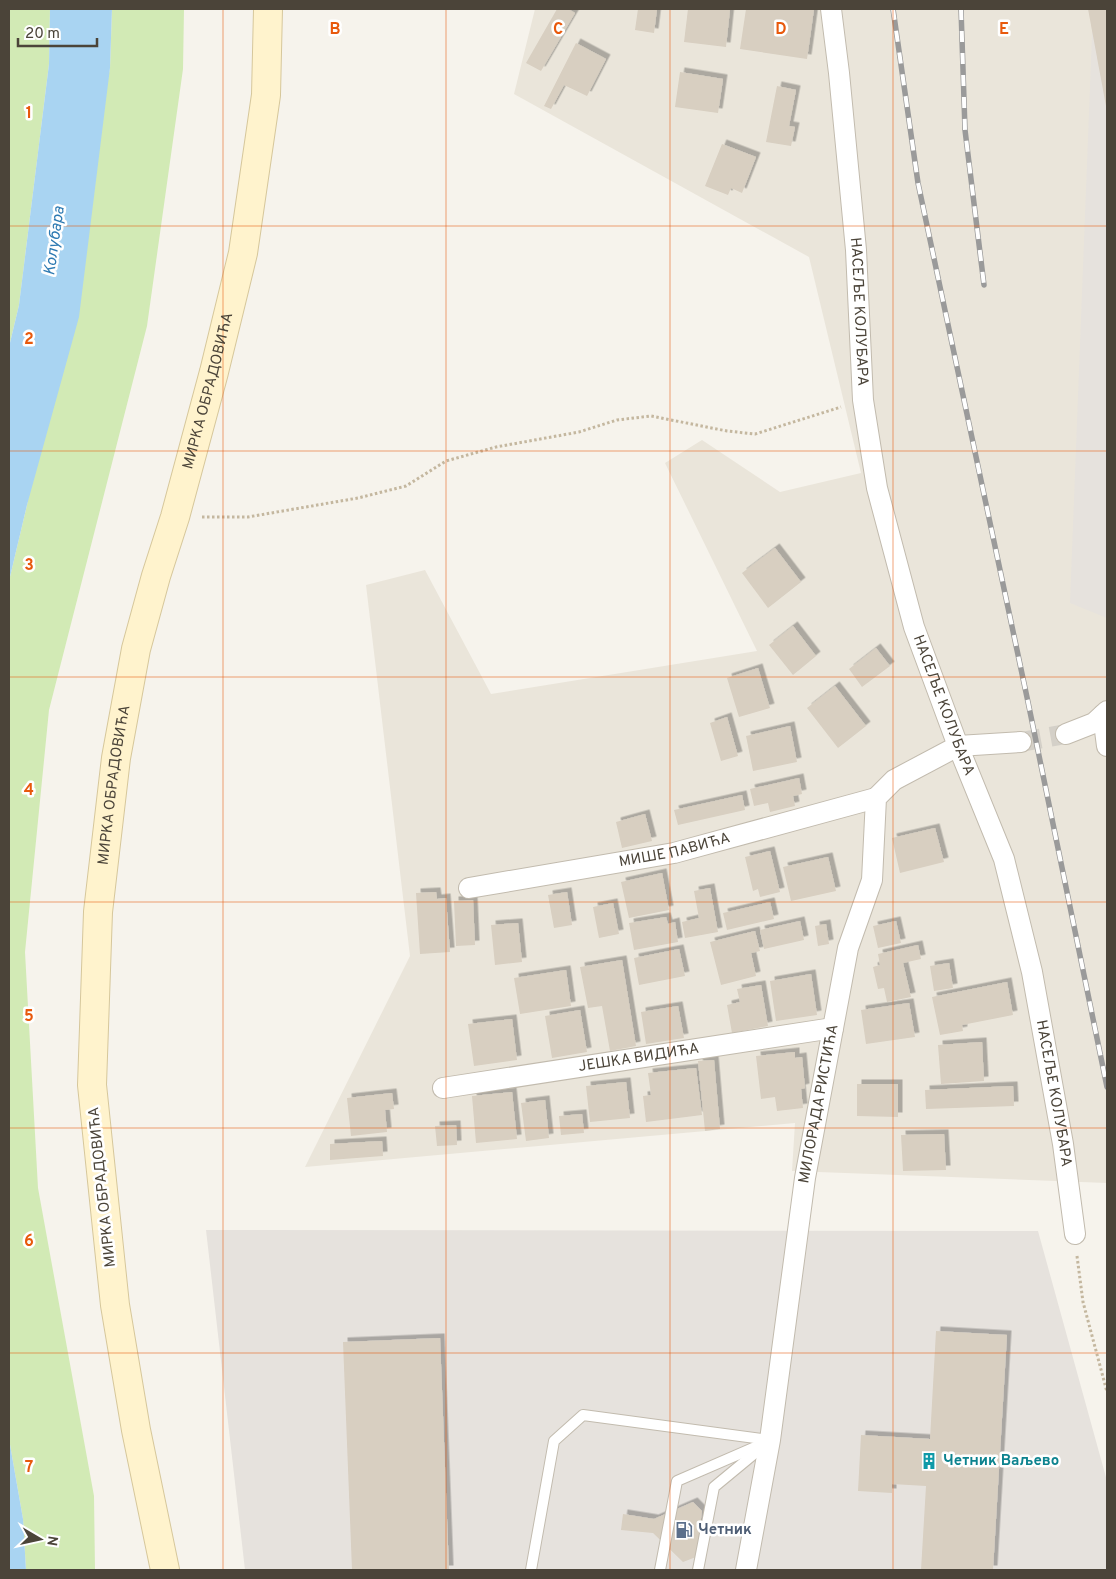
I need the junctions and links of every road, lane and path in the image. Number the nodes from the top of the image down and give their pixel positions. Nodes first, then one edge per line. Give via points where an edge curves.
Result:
1 (268, 9) edge
2 (831, 9) edge
3 (863, 400) junction
4 (175, 517) junction
5 (1105, 713) edge
6 (1066, 734) tunnel mouth
7 (1021, 742) tunnel mouth
8 (958, 746) junction
9 (1107, 746) edge
10 (876, 798) junction
11 (469, 888) dead end
12 (833, 1028) junction
13 (443, 1088) dead end
14 (1075, 1234) joint
15 (1107, 1392) edge
16 (770, 1440) junction
17 (165, 1570) edge
18 (531, 1570) edge
19 (660, 1570) edge
20 (698, 1570) edge
21 (746, 1570) edge

1 - 4 street, МИРКА ОБРАДОВИЋА via 266,95 243,252
2 - 3 street, НАСЕЉЕ КОЛУБАРА via 856,250
3 - 4 path via 755,434 651,416 617,420 579,432 496,447 446,461 406,486 358,498 248,517
3 - 8 street, НАСЕЉЕ КОЛУБАРА via 877,488 914,627
4 - 17 street, МИРКА ОБРАДОВИЋА via 136,649 116,758 98,912 92,1085 115,1305 136,1430
5 - 6 street via 1094,723
5 - 9 street
7 - 8 street
8 - 10 street via 894,780
8 - 14 street, НАСЕЉЕ КОЛУБАРА via 1004,859 1032,972 1063,1144
10 - 11 street, МИШЕ ПАВИЋА via 674,853
10 - 12 street, МИЛОРАДА РИСТИЋА via 872,880 848,948
12 - 13 street, ЈЕШКА ВИДИЋА
12 - 16 street, МИЛОРАДА РИСТИЋА via 805,1178
14 - 15 path via 1083,1302
16 - 18 lane via 584,1415 554,1440
16 - 19 lane via 677,1481
16 - 20 lane via 714,1487
16 - 21 street, МИЛОРАДА РИСТИЋА

